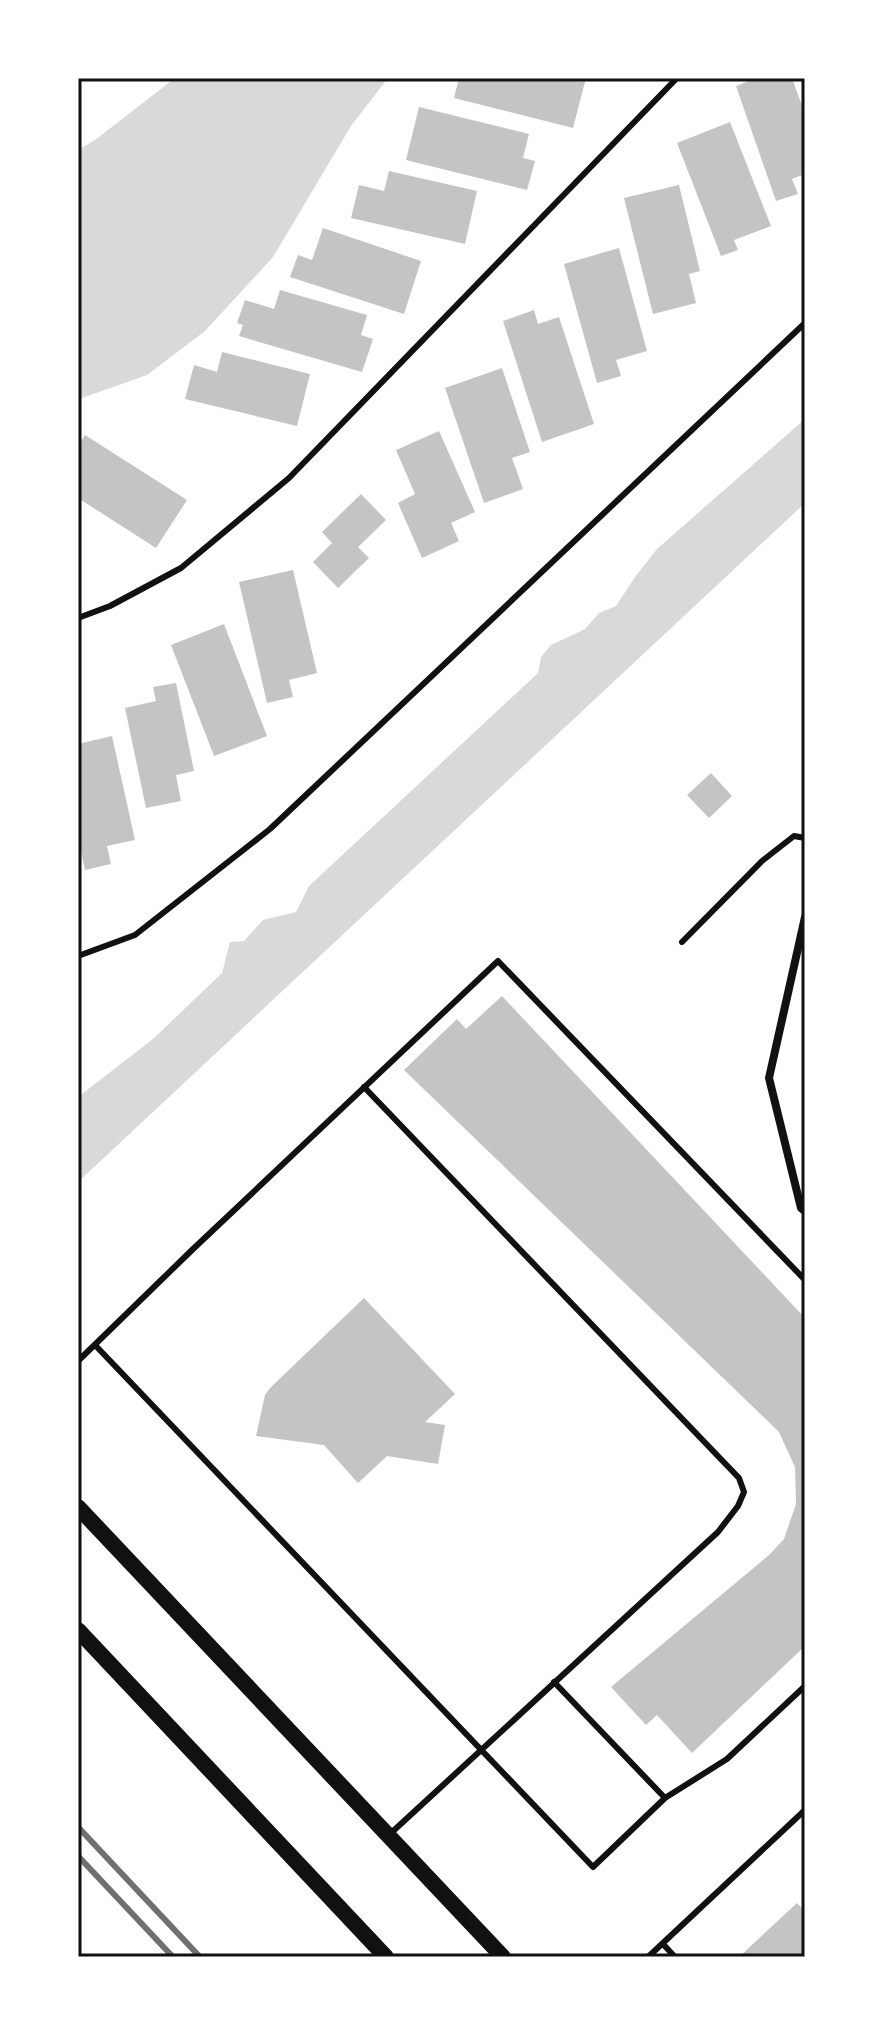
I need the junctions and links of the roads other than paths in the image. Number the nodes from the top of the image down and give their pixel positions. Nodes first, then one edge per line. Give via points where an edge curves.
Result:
1 (677, 78) edge
2 (805, 323) edge
3 (78, 618) edge
4 (805, 838) edge
5 (805, 917) edge
6 (682, 942) dead end
7 (78, 956) edge
8 (364, 1087) junction
9 (805, 1211) edge
10 (805, 1280) edge
11 (95, 1345) junction
12 (78, 1361) edge
13 (78, 1507) edge
14 (78, 1630) edge
15 (554, 1682) junction
16 (805, 1686) edge
17 (482, 1749) junction
18 (665, 1798) junction
19 (805, 1810) edge
20 (388, 1836) junction
21 (663, 1944) junction
22 (386, 1957) edge
23 (503, 1957) edge
24 (648, 1957) edge
25 (675, 1957) edge

1 - 3 lane via 289,478 181,568
2 - 7 lane via 270,829 135,935
4 - 6 lane via 794,836 762,861
5 - 9 street via 769,1078
8 - 10 lane via 498,961
8 - 11 lane
8 - 15 lane via 739,1478 744,1492 718,1532
11 - 12 lane
11 - 17 lane
13 - 20 main road
14 - 22 main road
15 - 17 lane
15 - 18 lane
16 - 18 lane via 727,1759
17 - 18 lane via 593,1867
17 - 20 lane
19 - 21 lane
20 - 23 main road
21 - 24 lane
21 - 25 lane

